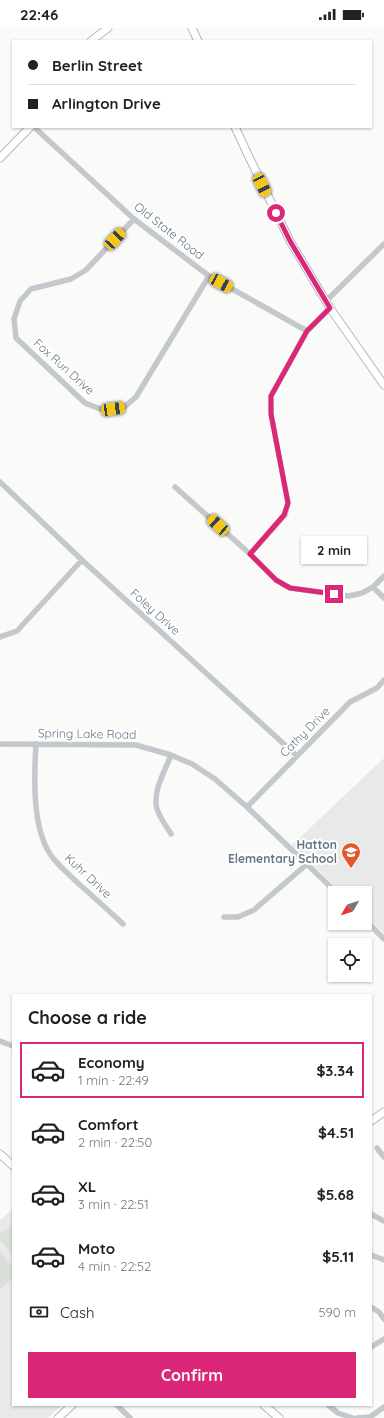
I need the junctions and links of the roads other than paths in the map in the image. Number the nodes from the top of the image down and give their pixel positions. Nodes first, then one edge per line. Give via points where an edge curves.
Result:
1 (108, 28) edge
2 (192, 28) edge
3 (92, 40) edge
4 (198, 40) edge
5 (29, 128) edge
6 (35, 128) edge
7 (235, 128) edge
8 (0, 158) edge
9 (134, 218) junction
10 (384, 244) edge
11 (209, 276) junction
12 (326, 301) junction
13 (330, 308) junction
14 (307, 331) junction
15 (384, 385) edge
16 (0, 482) edge
17 (175, 487) dead end
18 (250, 554) junction
19 (82, 560) junction
20 (384, 576) edge
21 (373, 587) junction
22 (384, 598) edge
23 (0, 637) edge
24 (384, 680) edge
25 (0, 744) edge
26 (36, 744) junction
27 (171, 755) junction
28 (297, 756) junction
29 (247, 807) junction
30 (171, 834) dead end
31 (307, 864) junction
32 (330, 886) edge
33 (224, 917) dead end
34 (123, 924) dead end
35 (372, 927) edge
36 (384, 939) edge
37 (0, 1041) edge
38 (12, 1046) edge
39 (384, 1112) edge
40 (372, 1120) edge
41 (377, 1148) dead end
42 (0, 1154) edge
43 (384, 1157) edge
44 (12, 1165) edge
45 (372, 1215) edge
46 (384, 1221) edge
47 (372, 1255) edge
48 (384, 1260) edge
49 (372, 1308) edge
50 (384, 1319) edge
51 (384, 1339) edge
52 (372, 1346) edge
53 (71, 1406) edge
54 (119, 1406) edge
55 (265, 1406) edge
56 (329, 1406) edge
57 (384, 1407) edge
58 (58, 1418) edge
59 (130, 1418) edge
60 (279, 1418) edge
61 (353, 1418) edge
62 (357, 1418) edge

1 - 3 main road
2 - 4 main road
5 - 8 main road
6 - 9 street, Old State Road
7 - 12 main road via 290,241
9 - 11 street, Old State Road
9 - 11 street, Fox Run Drive via 86,270 71,279 32,289 20,300 14,319 16,338 85,403 103,410 123,408 136,397
10 - 12 street
11 - 14 street, Old State Road
12 - 13 main road
13 - 14 street
13 - 15 main road
14 - 18 street via 271,396 271,414 288,503 284,515
16 - 19 street, Foley Drive
17 - 18 street
18 - 21 street via 276,580 290,588 349,596
19 - 23 street via 17,631
19 - 28 street, Foley Drive
20 - 21 street
21 - 22 street
24 - 28 street, Cathy Drive via 377,688 350,702
25 - 26 street, Spring Lake Road
26 - 27 street, Spring Lake Road via 136,745
26 - 34 street, Kuhr Drive via 36,805 42,837 50,854 60,867
27 - 29 street, Spring Lake Road via 192,764 215,779
27 - 30 street via 156,794 157,808
28 - 29 street, Cathy Drive
29 - 31 street, Spring Lake Road
31 - 32 street, Spring Lake Road
31 - 33 street via 254,910 238,917
35 - 36 street
37 - 38 street
39 - 40 main road
41 - 43 street
42 - 44 main road
45 - 46 street
47 - 48 street
49 - 50 street
51 - 52 street
53 - 58 main road
54 - 59 street
55 - 60 main road
56 - 61 street via 338,1413
57 - 62 street via 370,1417

